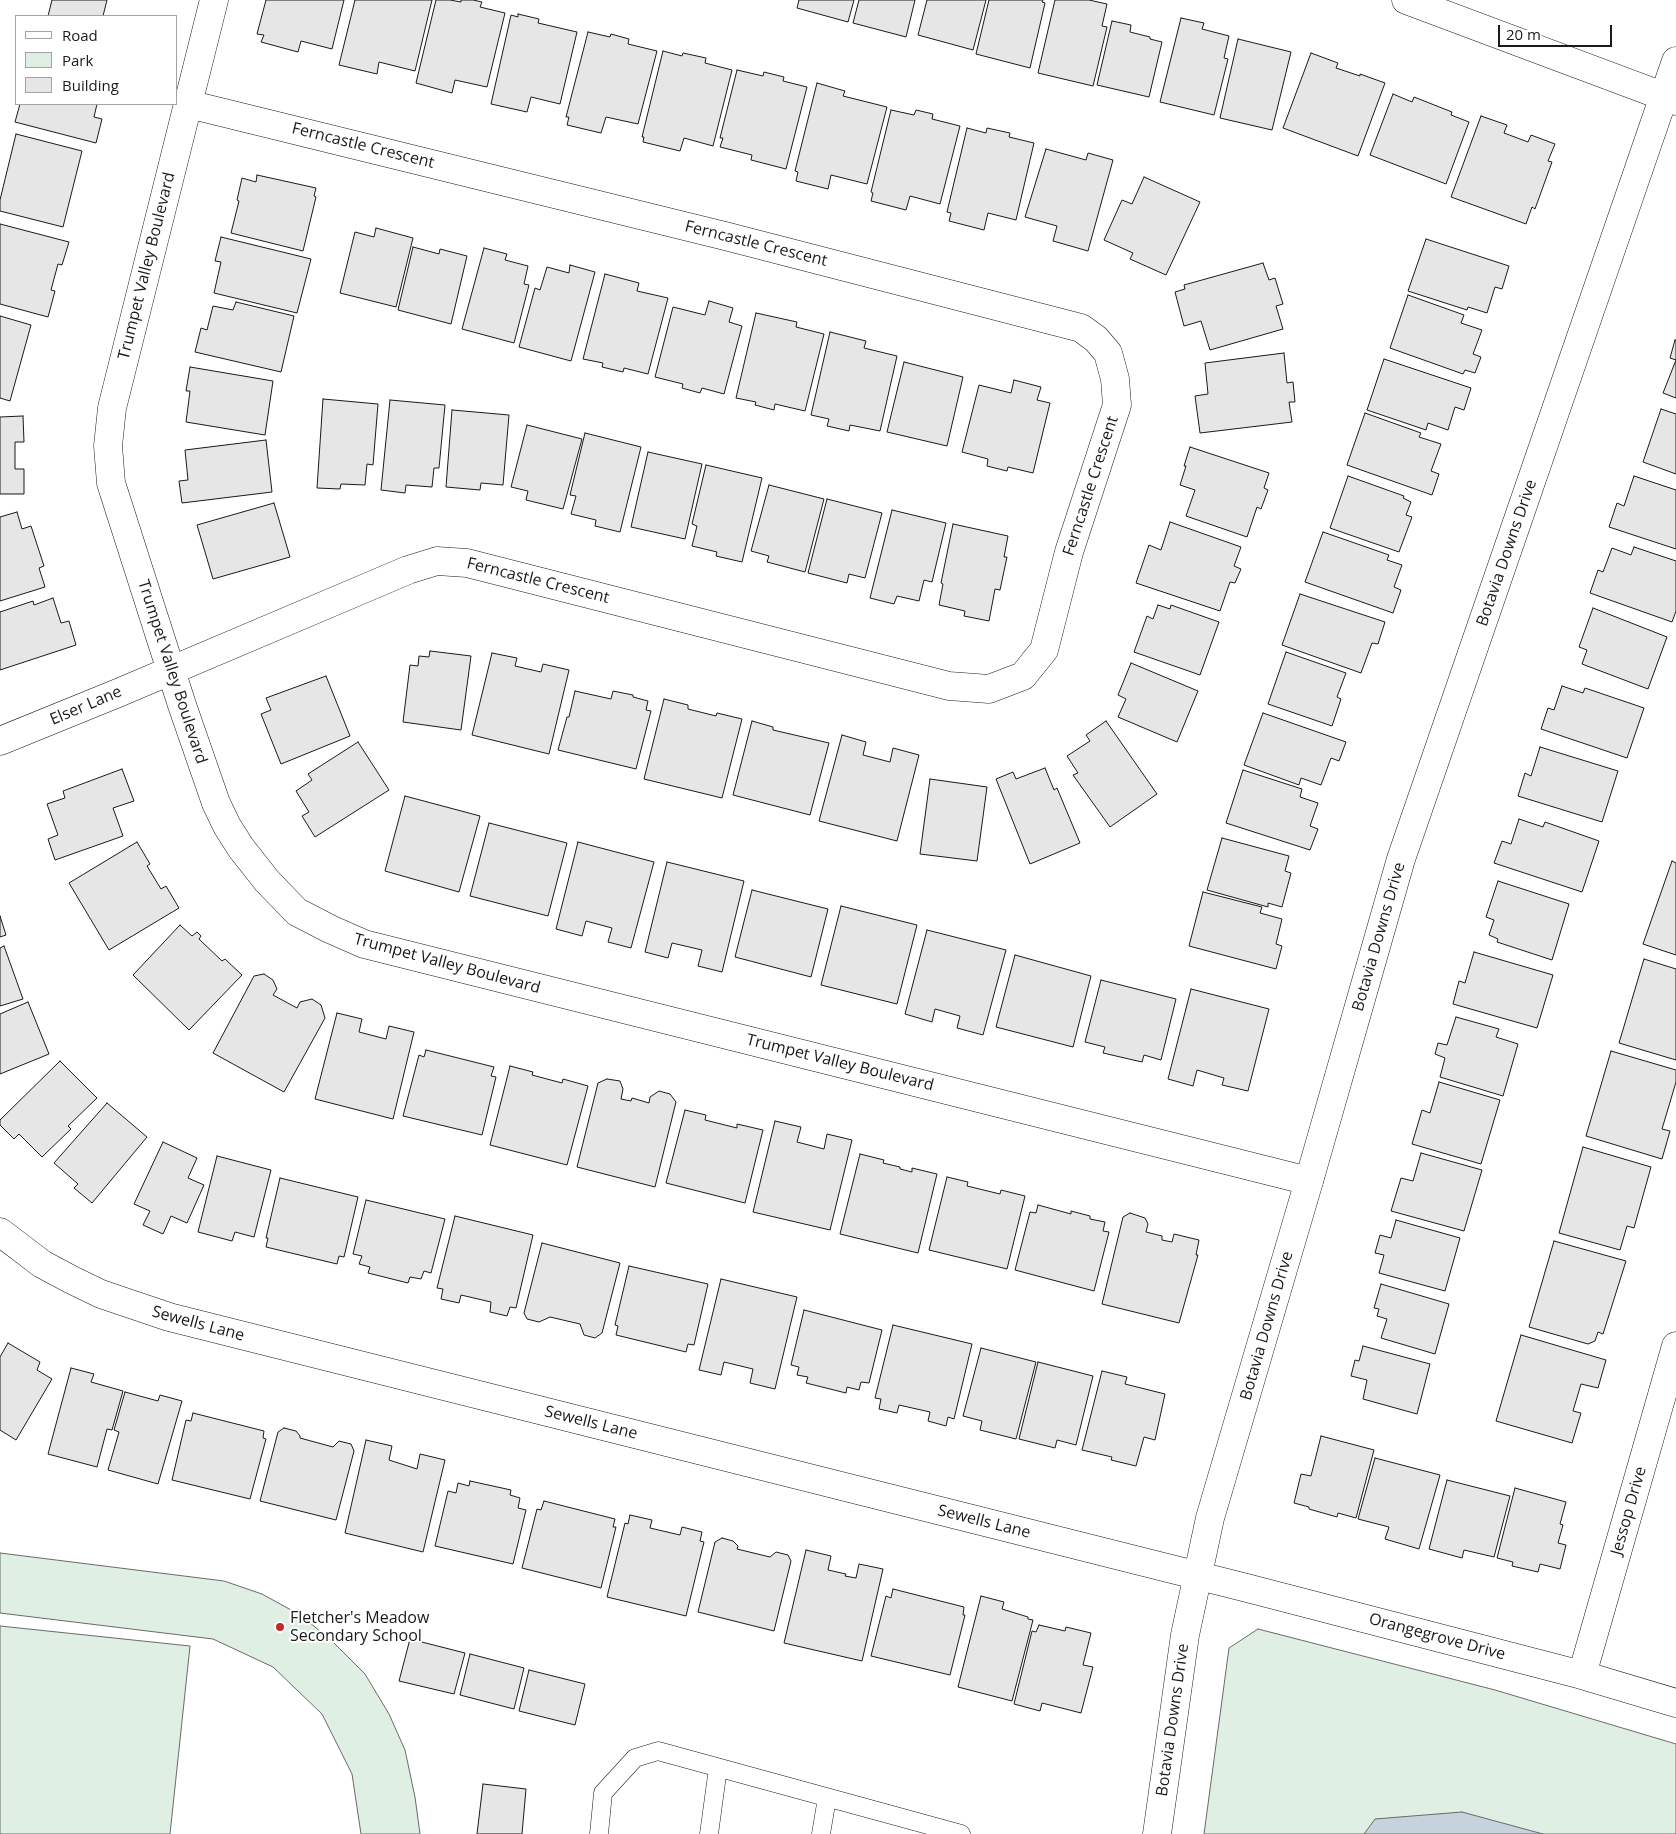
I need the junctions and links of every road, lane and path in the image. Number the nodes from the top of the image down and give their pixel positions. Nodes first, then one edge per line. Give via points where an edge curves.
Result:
1 (214, 0) edge
2 (1406, 0) edge
3 (1676, 61) edge
4 (1670, 99) edge
5 (188, 104) junction
6 (172, 670) junction
7 (0, 741) edge
8 (1309, 1181) junction
9 (0, 1232) edge
10 (1676, 1346) edge
11 (1198, 1576) junction
12 (1582, 1675) junction
13 (1676, 1703) edge
14 (718, 1768) junction
15 (827, 1798) junction
16 (923, 1829) edge
17 (599, 1834) edge
18 (709, 1834) edge
19 (821, 1834) edge
20 (961, 1834) edge
21 (1157, 1834) edge

1 - 5 street, Trumpet Valley Boulevard
2 - 4 street
3 - 4 street, Botavia Downs Drive
4 - 8 street, Botavia Downs Drive via 1402,859
5 - 6 street, Trumpet Valley Boulevard via 112,408 108,446 111,483
5 - 6 street, Ferncastle Crescent via 705,231 1081,328 1108,353 1117,405 1069,552 1044,650 1023,676 989,690 949,686 476,566 437,561 408,570
6 - 7 street, Elser Lane
6 - 8 street, Trumpet Valley Boulevard via 227,826 267,881 298,912 330,929 364,944
8 - 11 street, Botavia Downs Drive via 1210,1518
9 - 11 street, Sewells Lane via 42,1264 72,1280 101,1294 169,1317
10 - 12 street, Jessop Drive
11 - 12 street, Orangegrove Drive
11 - 21 street, Botavia Downs Drive via 1185,1635
12 - 13 street, Orangegrove Drive
14 - 15 lane
14 - 17 lane via 658,1751 635,1758 603,1793
14 - 18 lane
15 - 16 lane
15 - 19 lane
16 - 20 lane

